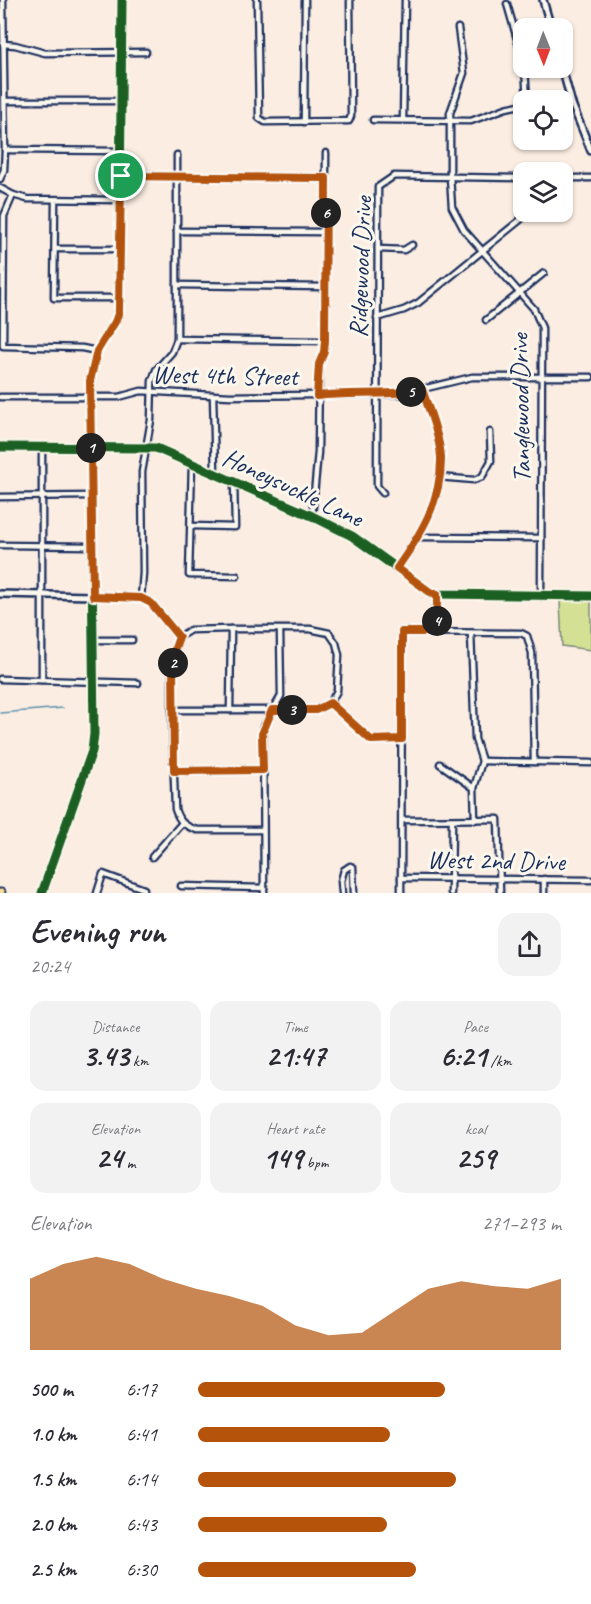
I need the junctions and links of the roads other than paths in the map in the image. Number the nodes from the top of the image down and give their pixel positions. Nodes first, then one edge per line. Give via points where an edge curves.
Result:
1 (3, 0) edge
2 (122, 0) edge
3 (257, 0) edge
4 (305, 0) edge
5 (350, 0) edge
6 (405, 0) edge
7 (543, 0) edge
8 (507, 4) dead end
9 (548, 18) edge
10 (513, 26) edge
11 (458, 28) dead end
12 (2, 44) edge
13 (146, 52) dead end
14 (120, 53) junction
15 (5, 101) junction
16 (122, 101) junction
17 (513, 106) edge
18 (573, 106) edge
19 (374, 120) dead end
20 (403, 120) junction
21 (450, 121) junction
22 (304, 122) junction
23 (5, 150) junction
24 (122, 151) junction
25 (591, 151) edge
26 (326, 153) dead end
27 (177, 155) dead end
28 (121, 176) junction
29 (177, 176) junction
30 (450, 177) junction
31 (326, 178) junction
32 (513, 178) edge
33 (573, 178) edge
34 (591, 178) edge
35 (0, 179) edge
36 (0, 188) edge
37 (13, 195) junction
38 (55, 200) junction
39 (121, 200) junction
40 (518, 222) edge
41 (177, 231) junction
42 (325, 232) junction
43 (412, 245) dead end
44 (55, 249) junction
45 (120, 249) junction
46 (378, 249) junction
47 (483, 251) junction
48 (544, 273) dead end
49 (177, 285) junction
50 (325, 287) junction
51 (520, 291) junction
52 (120, 298) junction
53 (377, 318) junction
54 (486, 320) dead end
55 (177, 339) junction
56 (325, 341) junction
57 (97, 351) junction
58 (542, 376) junction
59 (591, 377) edge
60 (422, 389) junction
61 (152, 392) junction
62 (377, 393) junction
63 (213, 395) junction
64 (317, 396) junction
65 (0, 398) edge
66 (91, 399) junction
67 (490, 432) dead end
68 (0, 447) edge
69 (91, 447) junction
70 (42, 448) junction
71 (146, 448) junction
72 (192, 463) junction
73 (215, 474) junction
74 (439, 477) junction
75 (234, 482) junction
76 (382, 493) dead end
77 (92, 496) junction
78 (0, 497) edge
79 (42, 497) junction
80 (312, 516) junction
81 (190, 526) junction
82 (418, 537) junction
83 (541, 538) junction
84 (0, 546) edge
85 (42, 546) junction
86 (92, 546) junction
87 (397, 568) junction
88 (237, 576) dead end
89 (0, 594) edge
90 (43, 594) junction
91 (437, 594) junction
92 (93, 596) junction
93 (591, 596) edge
94 (541, 597) junction
95 (141, 598) junction
96 (231, 629) junction
97 (280, 630) junction
98 (437, 632) junction
99 (471, 633) junction
100 (179, 637) junction
101 (93, 640) junction
102 (132, 640) dead end
103 (0, 679) edge
104 (42, 680) junction
105 (93, 682) junction
106 (138, 683) dead end
107 (330, 703) junction
108 (172, 710) junction
109 (230, 710) junction
110 (272, 710) junction
111 (402, 739) junction
112 (482, 761) junction
113 (534, 762) junction
114 (591, 763) edge
115 (440, 764) dead end
116 (263, 770) junction
117 (174, 771) junction
118 (474, 788) junction
119 (403, 820) junction
120 (452, 820) junction
121 (475, 820) junction
122 (180, 821) junction
123 (263, 830) junction
124 (152, 857) dead end
125 (401, 878) junction
126 (451, 879) junction
127 (500, 879) junction
128 (544, 879) junction
129 (591, 880) edge
130 (181, 886) dead end
131 (144, 889) dead end
132 (264, 890) edge
133 (42, 893) edge
134 (97, 893) edge
135 (342, 893) edge
136 (354, 893) edge
137 (401, 893) edge
138 (451, 893) edge
139 (500, 893) edge
140 (544, 893) edge

1 - 12 street
2 - 14 street
3 - 22 street via 259,118 265,122
4 - 22 street
5 - 22 street via 351,116 342,122
6 - 20 street
7 - 9 street
8 - 10 street
11 - 21 street, Tanglewood Drive via 464,73
12 - 14 street via 45,53
12 - 15 street
13 - 14 street
14 - 16 street
15 - 16 street
15 - 23 street
16 - 24 street
17 - 21 street via 477,120
18 - 25 street
19 - 20 street
20 - 21 street
21 - 30 street, Tanglewood Drive
23 - 24 street
23 - 35 street
24 - 28 street
26 - 31 street
27 - 29 street
28 - 29 street
28 - 39 street
29 - 31 street
29 - 41 street
30 - 32 street, Ridgewood Drive
30 - 46 street, Ridgewood Drive via 394,176 378,187
30 - 47 street, Tanglewood Drive via 452,207 464,230
31 - 42 street
33 - 34 street
36 - 37 street
37 - 38 street
37 - 57 street via 4,216 4,347
38 - 39 street
38 - 44 street
39 - 45 street
40 - 47 street
41 - 42 street
41 - 49 street
42 - 50 street
43 - 46 street via 404,250
44 - 45 street
44 - 52 street via 54,298
45 - 52 street
46 - 53 street, Ridgewood Drive
47 - 51 street, Tanglewood Drive
47 - 53 street via 418,303
48 - 51 street
49 - 50 street
49 - 55 street
50 - 56 street
51 - 54 street
51 - 58 street, Tanglewood Drive via 542,328
52 - 57 street via 115,322
53 - 62 street, Ridgewood Drive
55 - 56 street
55 - 61 street via 172,352 156,370
56 - 64 street
57 - 66 street via 90,381
58 - 59 street, West 4th Street
58 - 60 street, West 4th Street via 472,377
58 - 83 street, Tanglewood Drive
60 - 62 street, West 4th Street via 402,394
60 - 74 street via 441,456
61 - 63 street, West 4th Street
61 - 66 street, West 4th Street
61 - 71 street
62 - 64 street, West 4th Street
62 - 76 street, Ridgewood Drive via 377,486
63 - 64 street, West 4th Street
63 - 73 street
64 - 80 street via 318,452
65 - 66 street, West 4th Street
66 - 69 street
67 - 74 street via 490,461 482,477
68 - 70 street
69 - 70 street
69 - 71 street, Honeysuckle Lane
69 - 77 street
70 - 79 street
71 - 72 street, Honeysuckle Lane via 156,448
71 - 95 street via 142,472
72 - 73 street, Honeysuckle Lane
72 - 81 street
73 - 75 street, Honeysuckle Lane
74 - 82 street via 436,501
75 - 80 street, Honeysuckle Lane
75 - 81 street via 235,527
77 - 79 street
77 - 86 street
78 - 79 street
79 - 85 street
80 - 87 street, Honeysuckle Lane via 352,536
81 - 88 street via 189,575
82 - 83 street
82 - 87 street
83 - 94 street, Tanglewood Drive
84 - 85 street
85 - 86 street
85 - 90 street
86 - 92 street
87 - 91 street, Honeysuckle Lane
89 - 90 street
90 - 92 street
90 - 104 street
91 - 94 street, Honeysuckle Lane
91 - 98 street
92 - 95 street
92 - 101 street
93 - 94 street, Honeysuckle Lane
95 - 100 street via 151,603
96 - 97 street
96 - 100 street via 190,630
96 - 109 street
97 - 107 street via 310,628 329,633 336,643 337,690
97 - 110 street via 280,696
98 - 99 street
98 - 111 street via 402,632
99 - 112 street via 475,739
99 - 113 street via 527,636 532,653
100 - 108 street via 173,661
101 - 102 street
101 - 105 street
103 - 104 street
104 - 105 street
105 - 106 street
105 - 133 street via 92,751
107 - 110 street via 316,710
107 - 111 street via 371,740
108 - 109 street
108 - 117 street
109 - 110 street
110 - 116 street via 262,734
111 - 119 street
112 - 113 street
112 - 118 street
113 - 114 street
115 - 118 street
116 - 117 street
116 - 123 street
117 - 122 street via 175,809
118 - 121 street
119 - 120 street
119 - 125 street
120 - 121 street
120 - 126 street
121 - 127 street via 498,819
122 - 123 street via 197,830
122 - 124 street
123 - 132 street
125 - 126 street, West 2nd Drive
125 - 137 street
126 - 127 street, West 2nd Drive
126 - 138 street
127 - 128 street, West 2nd Drive
127 - 139 street
128 - 129 street, West 2nd Drive
128 - 140 street
130 - 132 street
131 - 134 street via 103,874
135 - 136 street via 344,870 350,866 355,873

